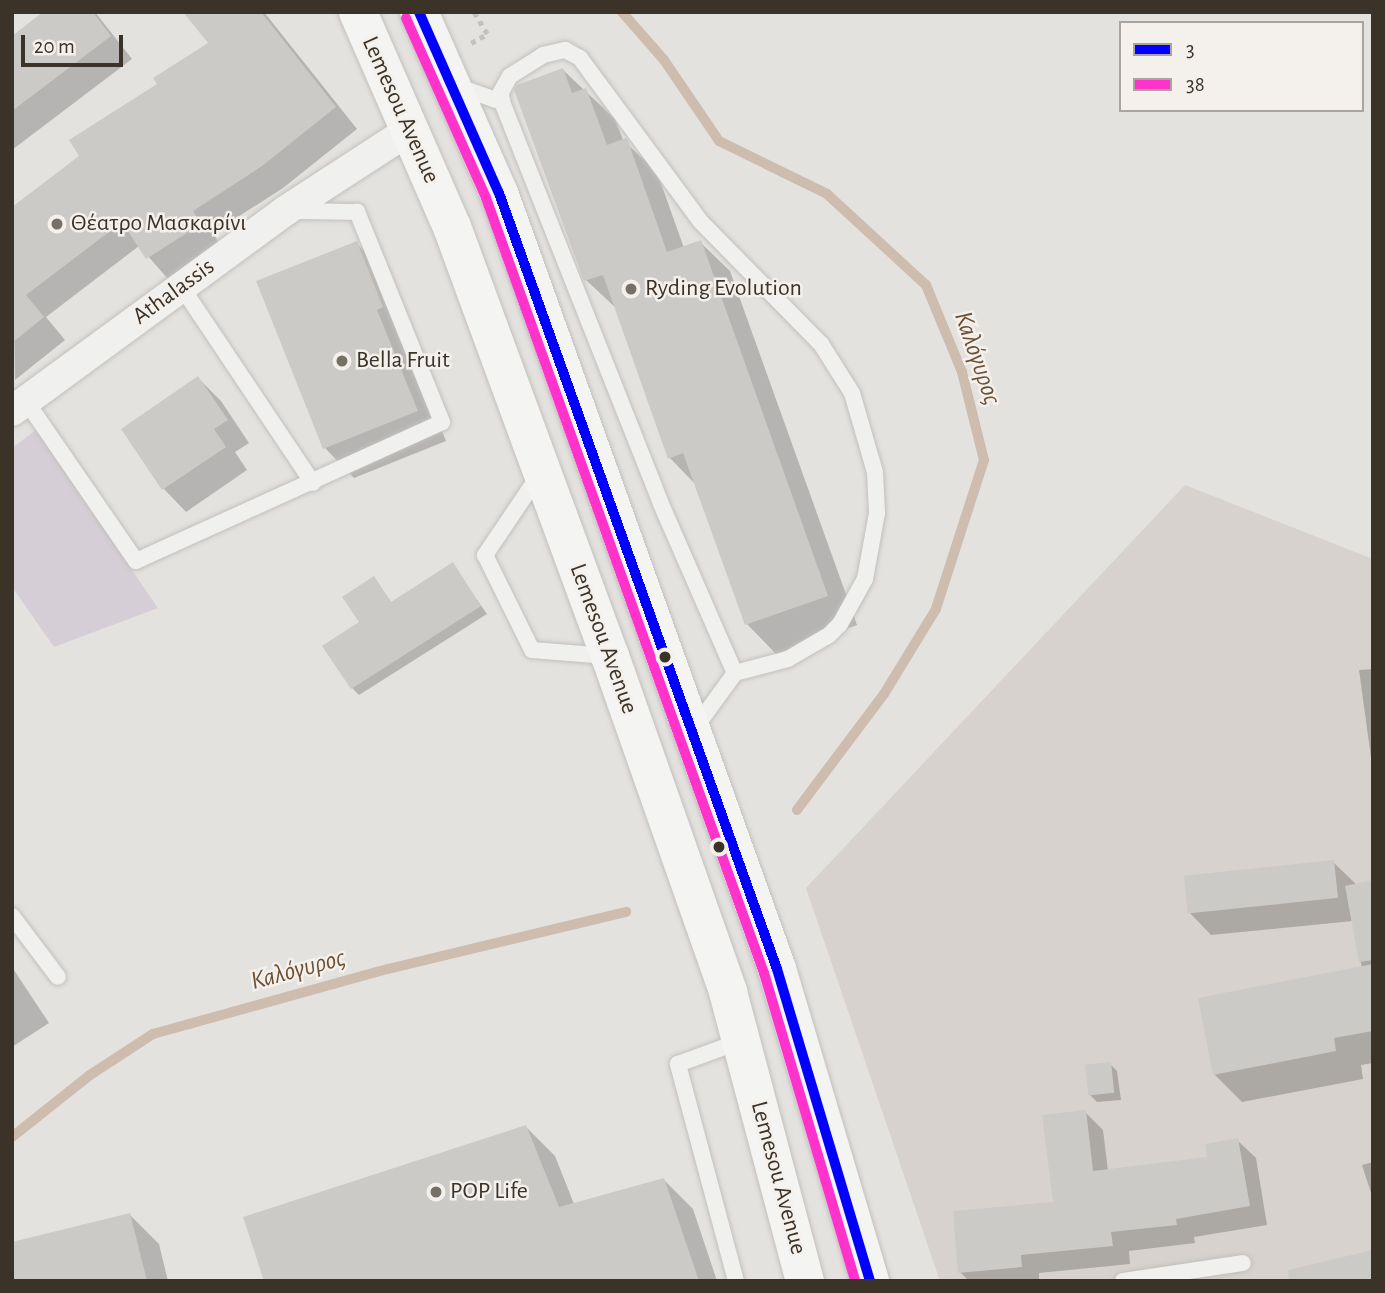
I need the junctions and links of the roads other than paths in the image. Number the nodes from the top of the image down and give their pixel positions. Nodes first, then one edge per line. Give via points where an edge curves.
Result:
1 (358, 12) edge
2 (419, 12) edge
3 (451, 84) junction
4 (502, 103) junction
5 (408, 131) junction
6 (285, 211) junction
7 (181, 286) junction
8 (19, 406) edge
9 (542, 470) junction
10 (313, 483) junction
11 (610, 656) junction
12 (735, 673) junction
13 (692, 731) junction
14 (12, 916) edge
15 (58, 976) dead end
16 (741, 1040) junction
17 (1243, 1263) dead end
18 (736, 1281) edge
19 (805, 1281) edge
20 (870, 1281) edge
21 (1123, 1281) edge

1 - 5 main road, Lemesou Avenue
2 - 3 main road
3 - 4 lane
3 - 13 main road via 504,206
4 - 12 lane via 661,504
4 - 12 lane via 501,92 510,76 543,55 565,50 580,58 701,221 821,344 852,393 875,472 877,513 865,579 829,635 789,659
5 - 6 street, Athalassis
5 - 9 main road, Lemesou Avenue via 452,227
6 - 7 street, Athalassis
6 - 10 lane via 357,212 442,422
7 - 8 street, Athalassis
7 - 10 lane
8 - 10 lane via 136,561
9 - 11 main road, Lemesou Avenue
9 - 11 lane via 485,555 532,650
11 - 16 main road, Lemesou Avenue
12 - 13 lane
13 - 20 main road via 778,969
14 - 15 lane
16 - 18 lane via 678,1064
16 - 19 main road, Lemesou Avenue
17 - 21 lane

